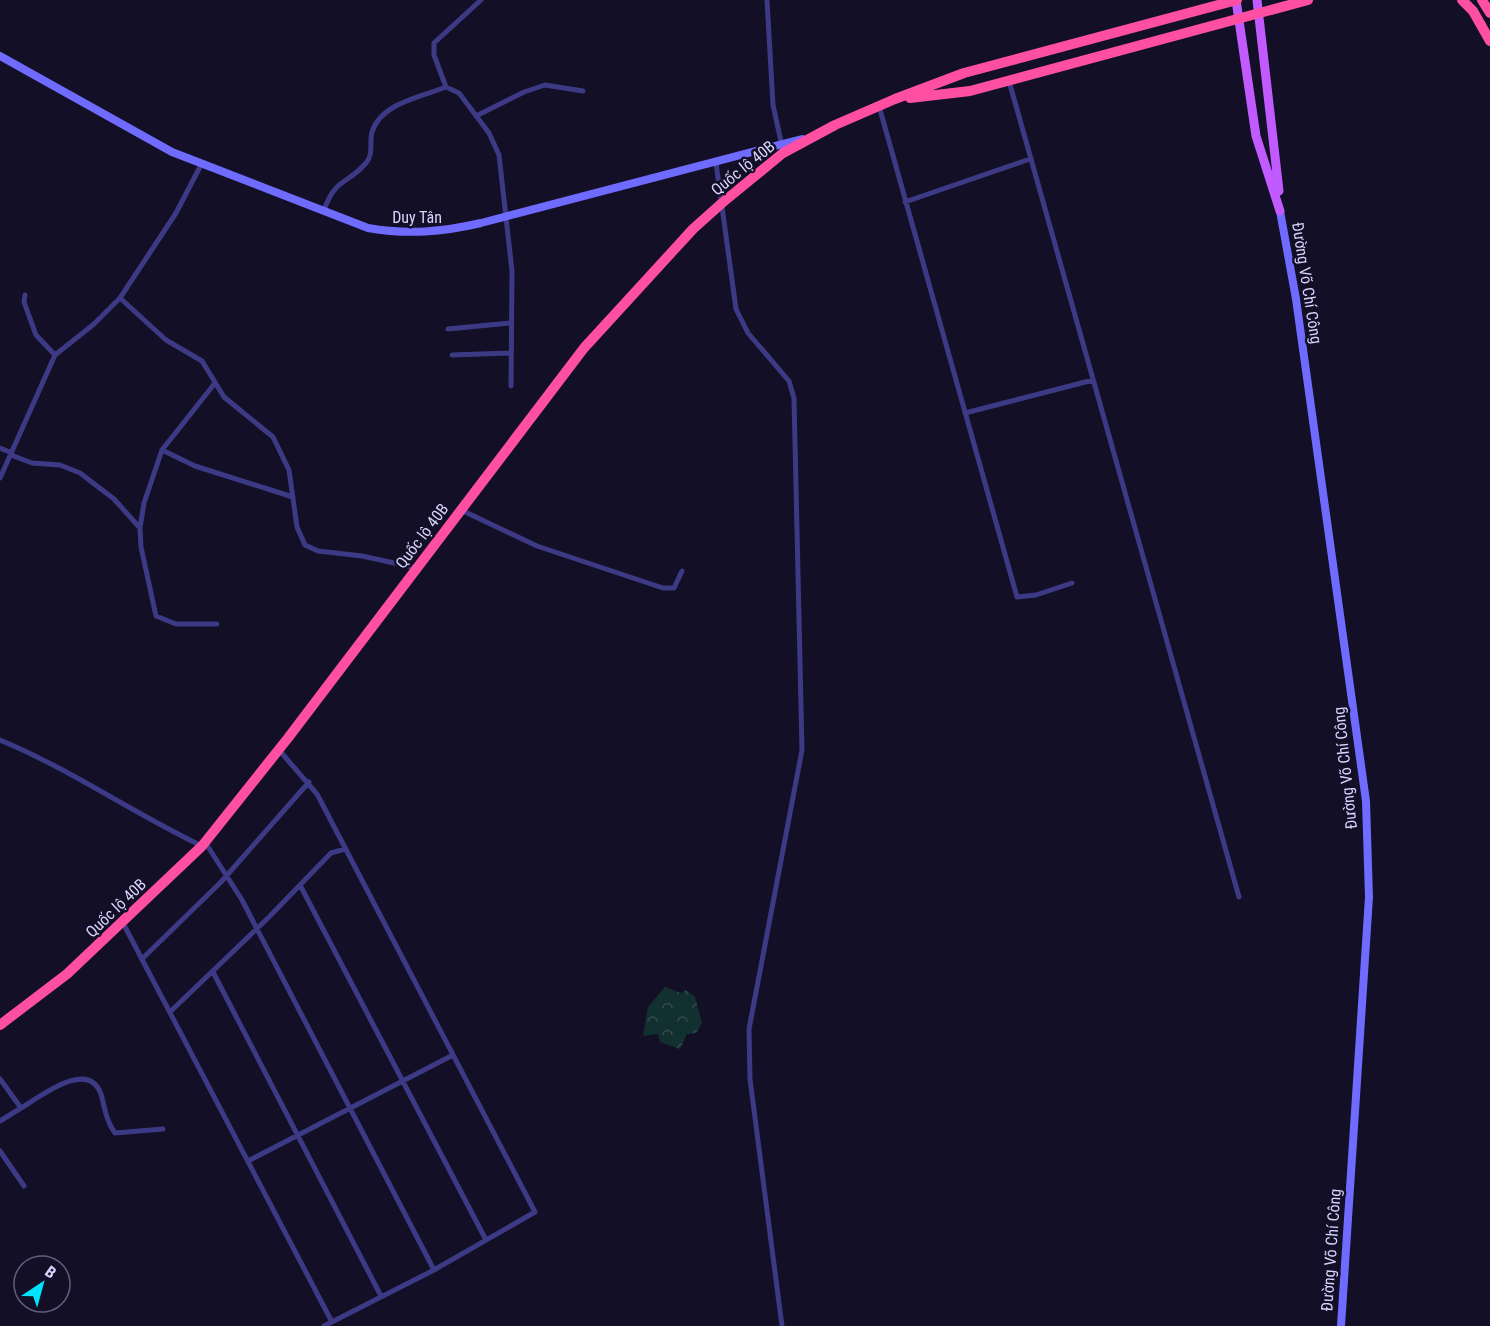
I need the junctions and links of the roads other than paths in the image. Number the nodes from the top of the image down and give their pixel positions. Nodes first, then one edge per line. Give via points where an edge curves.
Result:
1 (481, 0) edge
2 (767, 0) edge
3 (1236, 0) edge
4 (1257, 0) edge
5 (1308, 0) edge
6 (1462, 0) edge
7 (1482, 0) edge
8 (1258, 12) junction
9 (1490, 14) edge
10 (1238, 18) junction
11 (1490, 41) edge
12 (0, 56) edge
13 (1009, 81) junction
14 (446, 87) junction
15 (582, 91) dead end
16 (895, 99) junction
17 (879, 106) junction
18 (476, 116) junction
19 (825, 130) junction
20 (782, 146) junction
21 (1030, 159) junction
22 (202, 163) junction
23 (716, 163) junction
24 (905, 202) junction
25 (722, 203) junction
26 (324, 210) junction
27 (1280, 211) junction
28 (506, 217) junction
29 (25, 295) dead end
30 (120, 298) junction
31 (510, 323) junction
32 (447, 329) dead end
33 (510, 353) junction
34 (55, 355) junction
35 (452, 355) dead end
36 (1093, 380) junction
37 (215, 383) junction
38 (511, 386) dead end
39 (965, 413) junction
40 (0, 448) edge
41 (162, 450) junction
42 (11, 454) junction
43 (0, 478) edge
44 (293, 497) junction
45 (461, 510) junction
46 (140, 528) junction
47 (417, 568) junction
48 (682, 571) dead end
49 (1071, 583) dead end
50 (217, 624) dead end
51 (0, 740) edge
52 (279, 750) junction
53 (309, 782) junction
54 (203, 843) junction
55 (345, 849) junction
56 (227, 874) junction
57 (300, 885) junction
58 (1239, 897) dead end
59 (123, 923) junction
60 (257, 929) junction
61 (142, 959) junction
62 (213, 972) junction
63 (170, 1012) junction
64 (0, 1025) edge
65 (453, 1055) junction
66 (0, 1079) edge
67 (403, 1081) junction
68 (21, 1108) junction
69 (350, 1108) junction
70 (0, 1121) edge
71 (163, 1129) dead end
72 (297, 1136) junction
73 (0, 1151) edge
74 (248, 1161) junction
75 (24, 1186) dead end
76 (486, 1240) junction
77 (434, 1270) junction
78 (381, 1296) junction
79 (332, 1322) junction
80 (324, 1326) edge
81 (782, 1326) edge
82 (1341, 1326) edge

1 - 14 street via 434,43 434,55
2 - 20 street via 772,105
3 - 10 main road, Đường Võ Chí Công
3 - 16 highway, Quốc lộ 40B via 964,73
4 - 8 main road, Đường Võ Chí Công
5 - 8 highway, Quốc lộ 40B
6 - 11 highway
7 - 9 highway
8 - 10 highway, Quốc lộ 40B
8 - 27 main road, Đường Võ Chí Công
10 - 13 highway, Quốc lộ 40B
10 - 27 main road, Đường Võ Chí Công via 1256,136
12 - 22 main road, Duy Tân via 150,141
13 - 16 highway, Quốc lộ 40B via 970,91
13 - 21 street
14 - 18 street via 459,93
14 - 26 street via 386,112 371,133 370,158 332,189
15 - 18 street via 545,85
16 - 17 highway, Quốc lộ 40B
17 - 19 highway, Quốc lộ 40B
17 - 24 street
18 - 28 street via 499,155
19 - 20 main road, Duy Tân
19 - 25 highway, Quốc lộ 40B via 783,153
20 - 23 main road, Duy Tân
21 - 24 street
21 - 36 street
22 - 26 main road, Duy Tân
22 - 30 street via 176,213
23 - 25 street
23 - 28 main road, Duy Tân
24 - 39 street
25 - 45 highway, Quốc lộ 40B via 693,229 584,348
25 - 81 street via 736,309 748,333 789,381 794,398 802,750 748,1029 751,1090
26 - 28 main road, Duy Tân via 368,228 398,233 444,232
27 - 82 main road, Đường Võ Chí Công via 1296,299 1366,801 1369,897
28 - 31 street via 512,272
29 - 34 street via 36,335
30 - 34 street
30 - 37 street via 166,340 202,361
31 - 32 street
31 - 33 street
33 - 35 street
33 - 38 street
34 - 42 street
36 - 39 street
36 - 58 street
37 - 41 street
37 - 44 street via 230,402 273,437 289,470
39 - 49 street via 1017,597
40 - 42 street
41 - 44 street via 195,466
41 - 46 street via 151,477
42 - 43 street
42 - 46 street via 32,463 60,465 80,473 114,499
44 - 47 street via 299,536 310,549
45 - 47 highway, Quốc lộ 40B
45 - 48 street via 537,546 648,584 674,588
46 - 50 street via 156,616 176,624
47 - 52 highway, Quốc lộ 40B
51 - 54 street via 50,762 117,803
52 - 53 street
52 - 54 highway, Quốc lộ 40B
53 - 55 street
53 - 56 street
54 - 56 street
54 - 59 highway, Quốc lộ 40B
55 - 57 street via 331,853
55 - 65 street
56 - 60 street
56 - 61 street
57 - 60 street
57 - 67 street
59 - 61 street
59 - 64 highway, Quốc lộ 40B via 67,974
60 - 62 street
60 - 69 street
61 - 63 street
62 - 63 street
62 - 72 street
63 - 74 street
65 - 67 street
65 - 76 street via 535,1212
66 - 68 street
67 - 69 street
67 - 76 street
68 - 70 street
68 - 71 street via 66,1082 84,1078 99,1090 115,1133
69 - 72 street
69 - 77 street
72 - 74 street
72 - 78 street
73 - 75 street
74 - 79 street
76 - 77 street
77 - 78 street
78 - 79 street
79 - 80 street

